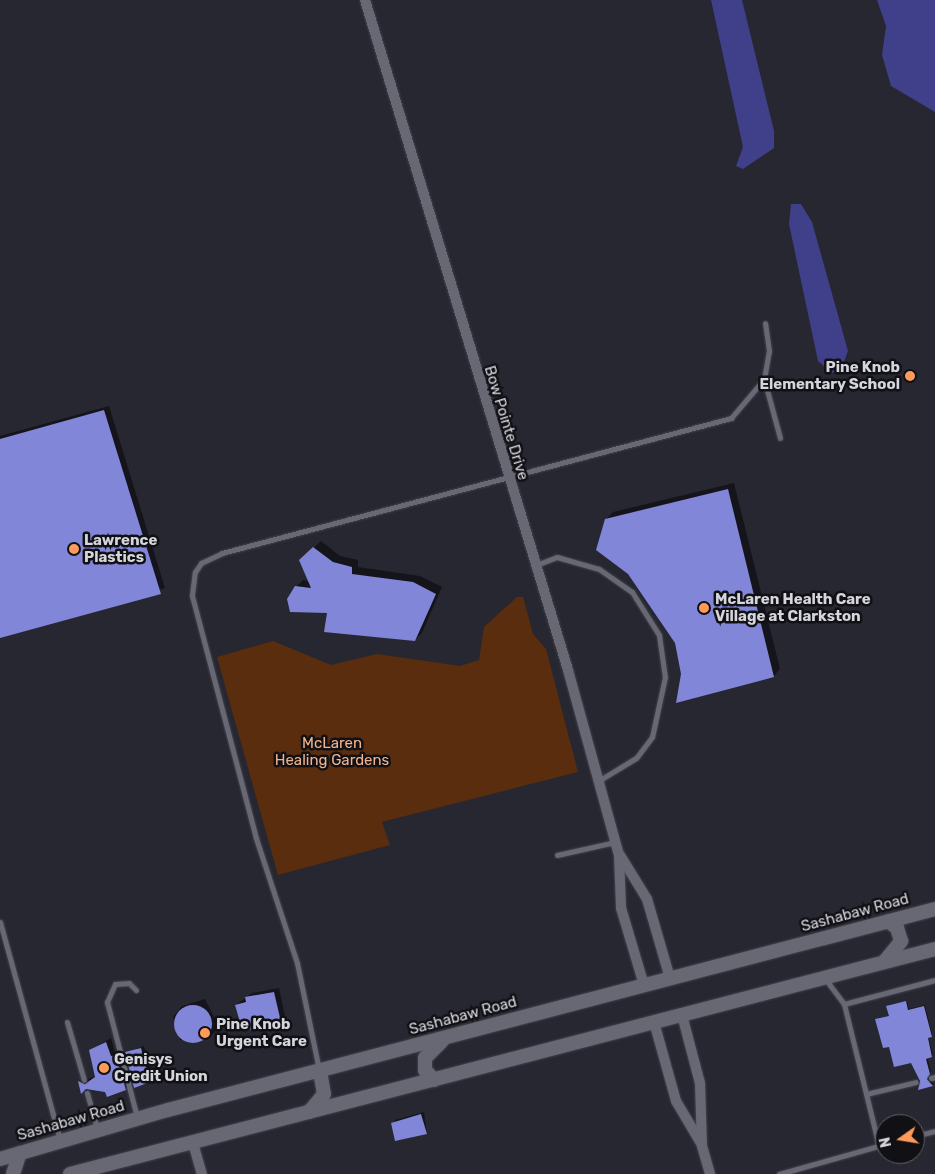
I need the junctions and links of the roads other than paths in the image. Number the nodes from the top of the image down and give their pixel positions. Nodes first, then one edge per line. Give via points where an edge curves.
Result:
1 (365, 0) edge
2 (764, 323) dead end
3 (764, 380) junction
4 (780, 438) dead end
5 (507, 480) junction
6 (534, 565) junction
7 (597, 781) junction
8 (616, 842) junction
9 (557, 855) dead end
10 (619, 855) junction
11 (935, 909) edge
12 (888, 921) junction
13 (0, 922) edge
14 (935, 949) edge
15 (885, 962) junction
16 (670, 978) junction
17 (825, 978) junction
18 (935, 980) edge
19 (644, 985) junction
20 (136, 990) dead end
21 (844, 1004) junction
22 (682, 1015) junction
23 (67, 1022) dead end
24 (654, 1022) junction
25 (446, 1037) junction
26 (320, 1070) junction
27 (84, 1080) dead end
28 (434, 1080) junction
29 (916, 1082) dead end
30 (87, 1093) dead end
31 (866, 1094) junction
32 (309, 1113) junction
33 (137, 1119) junction
34 (875, 1123) edge
35 (97, 1130) junction
36 (60, 1141) junction
37 (193, 1143) junction
38 (702, 1146) junction
39 (875, 1147) edge
40 (20, 1153) junction
41 (0, 1159) edge
42 (13, 1174) edge
43 (70, 1174) edge
44 (202, 1174) edge
45 (710, 1174) edge
46 (779, 1174) edge

1 - 5 street, Bow Pointe Drive
2 - 3 lane via 769,351
3 - 4 lane
3 - 5 lane via 748,403 714,426
5 - 6 street, Bow Pointe Drive
5 - 26 lane via 222,554 201,564 193,578 192,596 256,838 304,990
6 - 7 street, Bow Pointe Drive
6 - 7 lane via 557,557 599,569 632,592 659,635 665,677 652,737 636,758
7 - 8 street, Bow Pointe Drive
8 - 9 lane
8 - 10 street, Bow Pointe Drive
10 - 16 street, Bow Pointe Drive via 647,899
10 - 19 street, Bow Pointe Drive via 621,908
11 - 12 main road, Sashabaw Road
12 - 15 main road via 897,928 901,941
12 - 16 main road, Sashabaw Road
13 - 36 lane
14 - 15 main road
15 - 17 main road
16 - 19 main road, Sashabaw Road
17 - 21 lane
17 - 22 main road
18 - 21 lane
19 - 25 main road, Sashabaw Road
20 - 33 lane via 129,983 115,984 107,1002
21 - 31 lane
22 - 24 main road
22 - 38 street via 701,1091
23 - 27 lane
24 - 28 main road
24 - 38 street via 676,1101
25 - 26 main road, Sashabaw Road
25 - 28 main road via 425,1058 426,1070
26 - 32 main road via 324,1094
26 - 33 main road, Sashabaw Road
28 - 32 main road
29 - 31 lane
30 - 35 lane
31 - 34 lane
32 - 37 main road
33 - 35 main road, Sashabaw Road
35 - 36 main road, Sashabaw Road
36 - 40 main road, Sashabaw Road
37 - 43 main road
37 - 44 street
38 - 45 street
39 - 46 lane
40 - 41 main road, Sashabaw Road
40 - 42 main road

